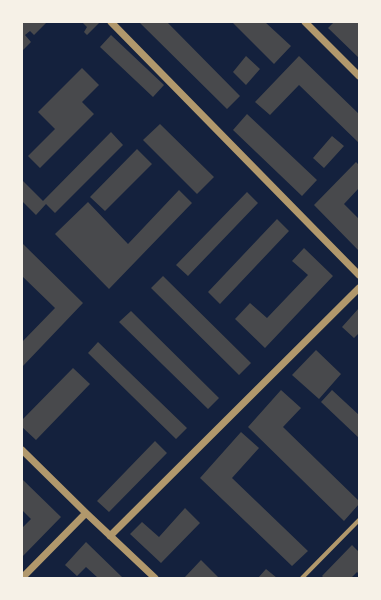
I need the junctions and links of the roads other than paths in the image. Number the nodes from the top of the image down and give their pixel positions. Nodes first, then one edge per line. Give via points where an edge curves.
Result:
1 (111, 22) edge
2 (304, 22) edge
3 (359, 76) edge
4 (359, 275) edge
5 (359, 288) edge
6 (22, 450) edge
7 (86, 513) junction
8 (359, 520) edge
9 (110, 536) junction
10 (22, 578) edge
11 (155, 578) edge
12 (302, 578) edge

1 - 4 street
2 - 3 street
5 - 9 street
6 - 7 street
7 - 9 street
7 - 10 street
8 - 12 street
9 - 11 street

